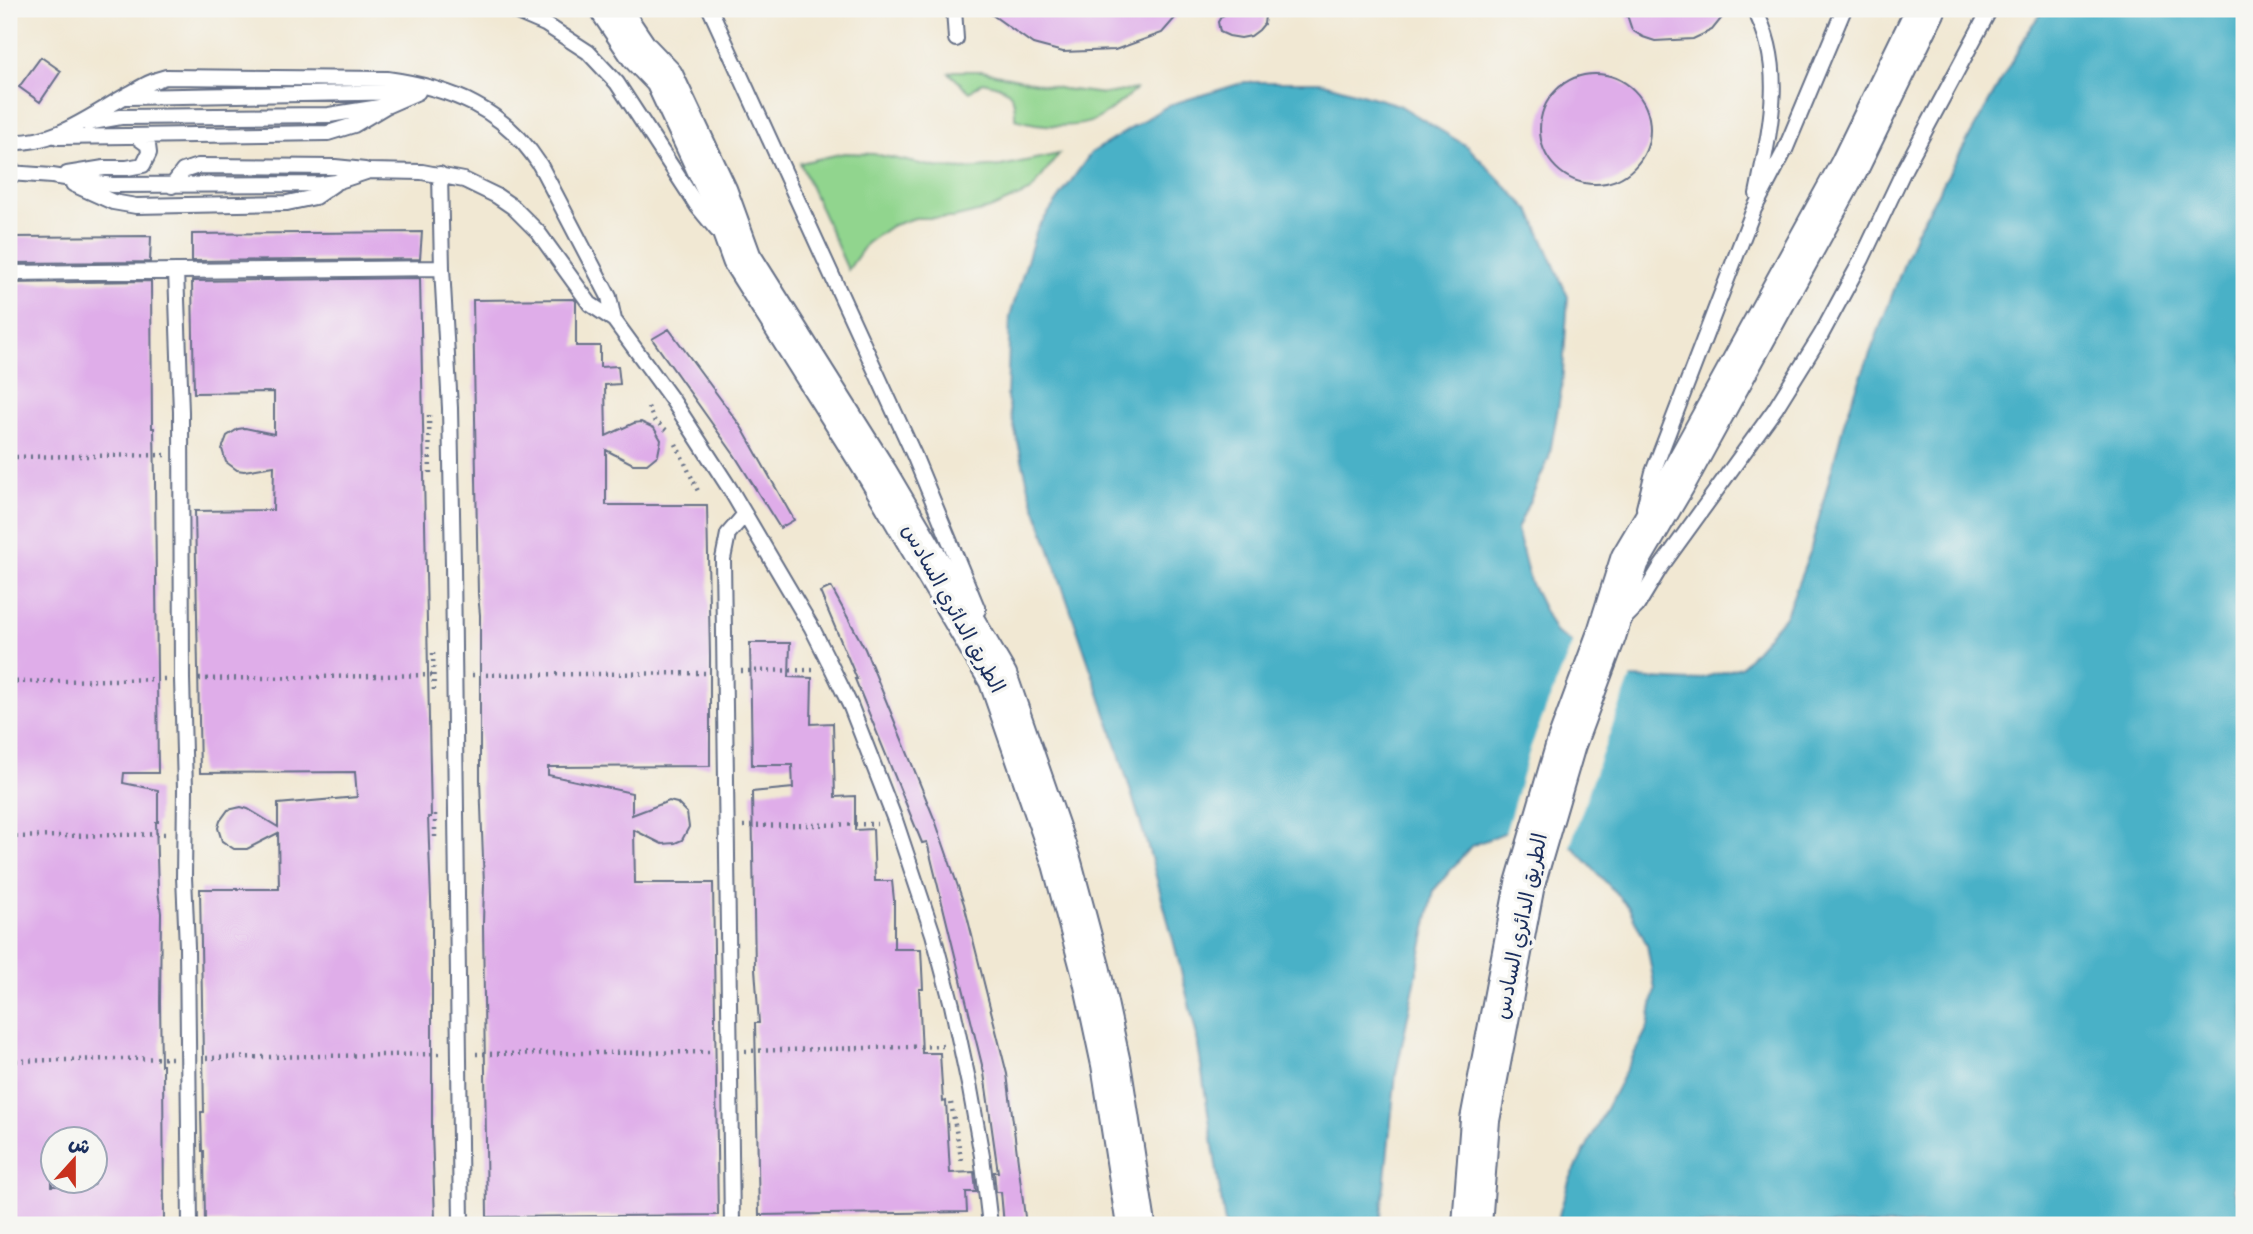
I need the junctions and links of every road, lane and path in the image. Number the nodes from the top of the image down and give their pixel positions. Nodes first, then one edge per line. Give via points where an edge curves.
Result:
1 (510, 9) edge
2 (954, 9) edge
3 (1754, 9) edge
4 (1843, 9) edge
5 (1926, 9) edge
6 (1990, 9) edge
7 (713, 14) edge
8 (613, 15) edge
9 (956, 39) dead end
10 (648, 41) dead end
11 (664, 78) junction
12 (424, 90) junction
13 (386, 106) junction
14 (77, 125) junction
15 (137, 137) junction
16 (46, 138) junction
17 (9, 142) edge
18 (369, 171) junction
19 (9, 173) edge
20 (440, 174) junction
21 (52, 176) junction
22 (336, 182) junction
23 (172, 186) junction
24 (1754, 209) junction
25 (742, 259) junction
26 (442, 268) junction
27 (176, 271) junction
28 (9, 273) edge
29 (614, 320) junction
30 (648, 407) dead end
31 (181, 455) junction
32 (9, 457) edge
33 (698, 491) dead end
34 (745, 514) junction
35 (1630, 560) junction
36 (1602, 647) junction
37 (806, 660) dead end
38 (830, 662) junction
39 (812, 670) junction
40 (725, 672) junction
41 (454, 674) junction
42 (998, 678) junction
43 (182, 679) junction
44 (816, 681) dead end
45 (9, 682) edge
46 (873, 814) dead end
47 (895, 820) junction
48 (877, 824) junction
49 (727, 827) junction
50 (185, 834) junction
51 (881, 835) dead end
52 (9, 837) edge
53 (939, 1033) dead end
54 (961, 1044) junction
55 (942, 1046) junction
56 (730, 1051) junction
57 (944, 1053) dead end
58 (459, 1054) junction
59 (187, 1058) junction
60 (9, 1061) edge
61 (949, 1090) dead end
62 (966, 1169) dead end
63 (190, 1225) edge
64 (461, 1225) edge
65 (732, 1225) edge
66 (990, 1225) edge
67 (1136, 1225) edge
68 (1472, 1225) edge

1 - 25 lane via 567,37 596,60 617,83 698,207
2 - 9 lane
3 - 24 lane via 1768,47 1773,98
4 - 24 lane via 1785,150
5 - 35 highway, الطريق الدائري السادس via 1849,167
6 - 36 lane via 1821,335 1775,409 1637,606
7 - 42 lane via 914,455 980,617
8 - 11 highway, الطريق الدائري السادس
10 - 11 lane
11 - 25 highway, الطريق الدائري السادس via 718,193
12 - 13 lane
12 - 14 lane via 387,79 177,76 158,79
12 - 29 lane via 478,105 529,147 608,297
13 - 14 lane via 329,115 121,117
13 - 15 lane via 354,125 328,133
14 - 16 lane
15 - 16 lane
15 - 21 lane via 148,145 143,165
16 - 17 lane
18 - 20 lane
18 - 22 lane
18 - 23 lane via 198,166 183,171
19 - 21 lane
20 - 26 lane
20 - 29 lane via 480,187 513,206 538,232 590,304
21 - 22 lane via 113,202 136,206 302,201
21 - 23 lane via 111,186
22 - 23 lane
24 - 35 lane via 1653,472
25 - 42 highway, الطريق الدائري السادس
26 - 27 lane
26 - 41 lane via 450,408
27 - 28 lane
27 - 31 lane
29 - 34 lane via 673,401
30 - 33 path via 657,423 673,436
31 - 32 path
31 - 43 lane
34 - 38 lane
34 - 40 lane via 730,529 724,544
35 - 36 highway, الطريق الدائري السادس
36 - 68 highway, الطريق الدائري السادس via 1566,744 1525,884 1480,1120
37 - 39 path
38 - 39 path
38 - 47 lane
39 - 40 path
39 - 44 path
40 - 41 path
40 - 49 lane
41 - 43 path
41 - 58 lane
42 - 67 highway, الطريق الدائري السادس via 1062,863 1091,971
43 - 45 path
43 - 50 lane
46 - 48 path
47 - 48 path
47 - 54 lane via 933,934
48 - 49 path
48 - 51 path
49 - 56 lane
50 - 52 path
50 - 59 lane
53 - 55 path
54 - 55 path
54 - 66 lane
55 - 56 path
55 - 57 path
56 - 58 path
56 - 65 lane
58 - 59 path
58 - 64 lane
59 - 60 path
59 - 63 lane
61 - 62 path

